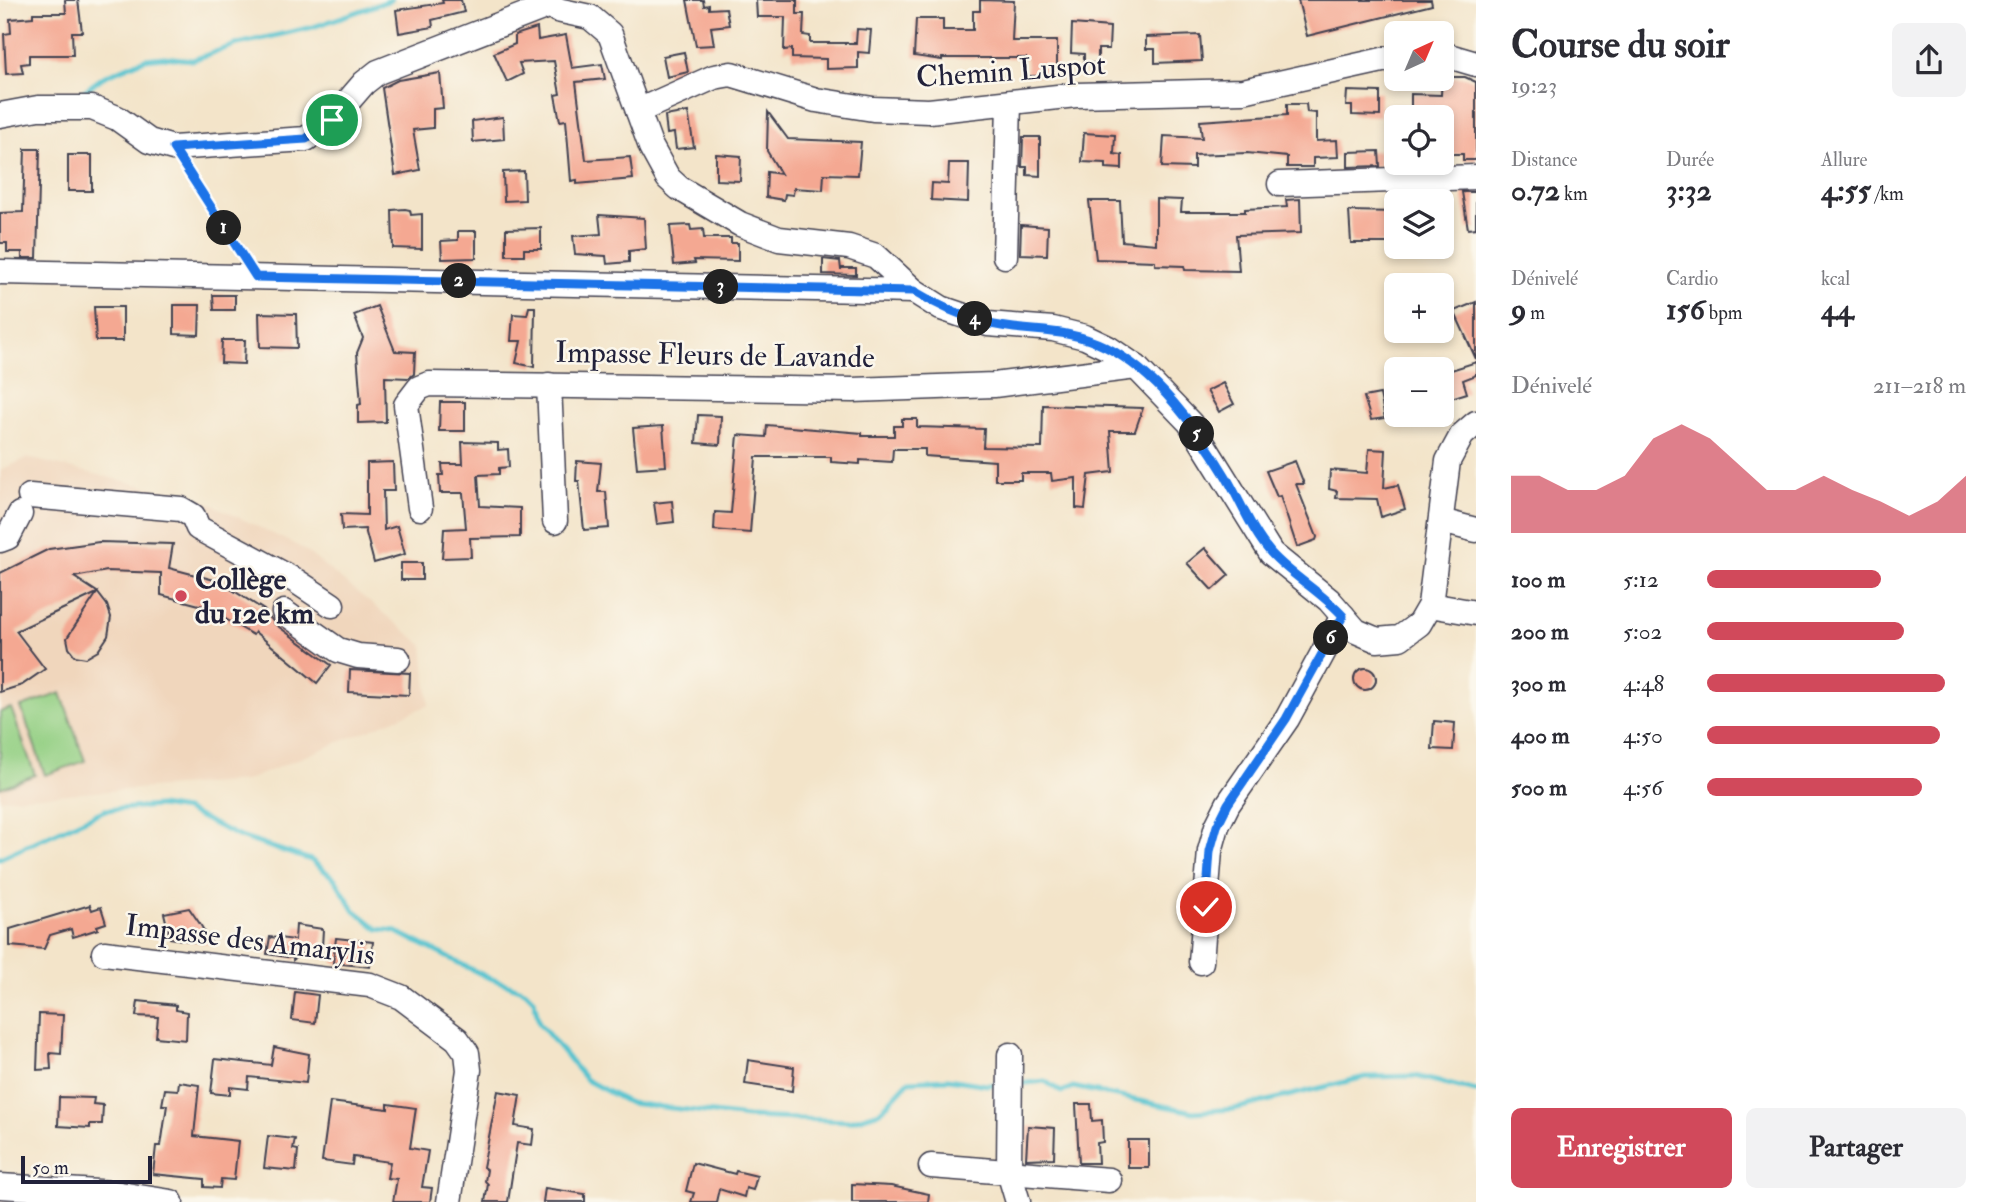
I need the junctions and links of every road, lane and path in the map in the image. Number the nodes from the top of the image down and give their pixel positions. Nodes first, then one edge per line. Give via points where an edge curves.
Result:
1 (549, 3) edge
2 (1454, 58) edge
3 (1384, 60) edge
4 (1476, 64) edge
5 (1009, 103) junction
6 (638, 111) junction
7 (0, 115) edge
8 (173, 148) junction
9 (1476, 177) edge
10 (1280, 184) dead end
11 (1005, 256) dead end
12 (0, 272) edge
13 (256, 277) junction
14 (914, 291) junction
15 (1136, 367) junction
16 (549, 385) junction
17 (1476, 423) edge
18 (419, 508) dead end
19 (1441, 521) junction
20 (555, 522) dead end
21 (1476, 530) edge
22 (0, 540) edge
23 (1430, 605) junction
24 (1476, 613) edge
25 (1343, 616) junction
26 (398, 659) dead end
27 (104, 953) dead end
28 (1201, 962) dead end
29 (1011, 1073) dead end
30 (931, 1166) dead end
31 (1009, 1172) junction
32 (1109, 1180) dead end
33 (0, 1186) edge
34 (171, 1202) edge
35 (449, 1202) edge
36 (1018, 1202) edge

1 - 6 street via 557,10 590,17 610,34
1 - 8 street via 378,72 332,120 306,139
2 - 4 street
3 - 5 street, Chemin Luspot via 1243,91 1076,95
5 - 6 street, Chemin Luspot via 929,111 873,109 816,100 731,74
5 - 11 street
6 - 14 street via 651,147 679,188 740,224 779,240 849,247 876,256
7 - 8 street via 38,108 92,108 117,118 149,141
8 - 13 path
9 - 10 street
12 - 13 street
13 - 14 street
14 - 15 street via 941,308 988,324 1085,337
15 - 16 street, Impasse Fleurs de Lavande via 995,385 866,389
15 - 25 street via 1190,423 1271,553
16 - 18 street, Impasse Fleurs de Lavande via 419,388 406,405
16 - 20 street
17 - 19 street via 1462,435 1448,461
19 - 21 street
19 - 23 street
22 - 26 street via 8,537 25,505 181,509 193,516 198,528 325,600 292,617 338,650
23 - 24 street
23 - 25 street via 1419,624 1400,638 1377,640 1356,631
25 - 28 street via 1286,719 1217,826 1210,851
27 - 35 street, Impasse des Amarylis via 370,985 401,997 457,1039 469,1061
29 - 31 street
30 - 31 street
31 - 32 street
31 - 36 street
33 - 34 street

